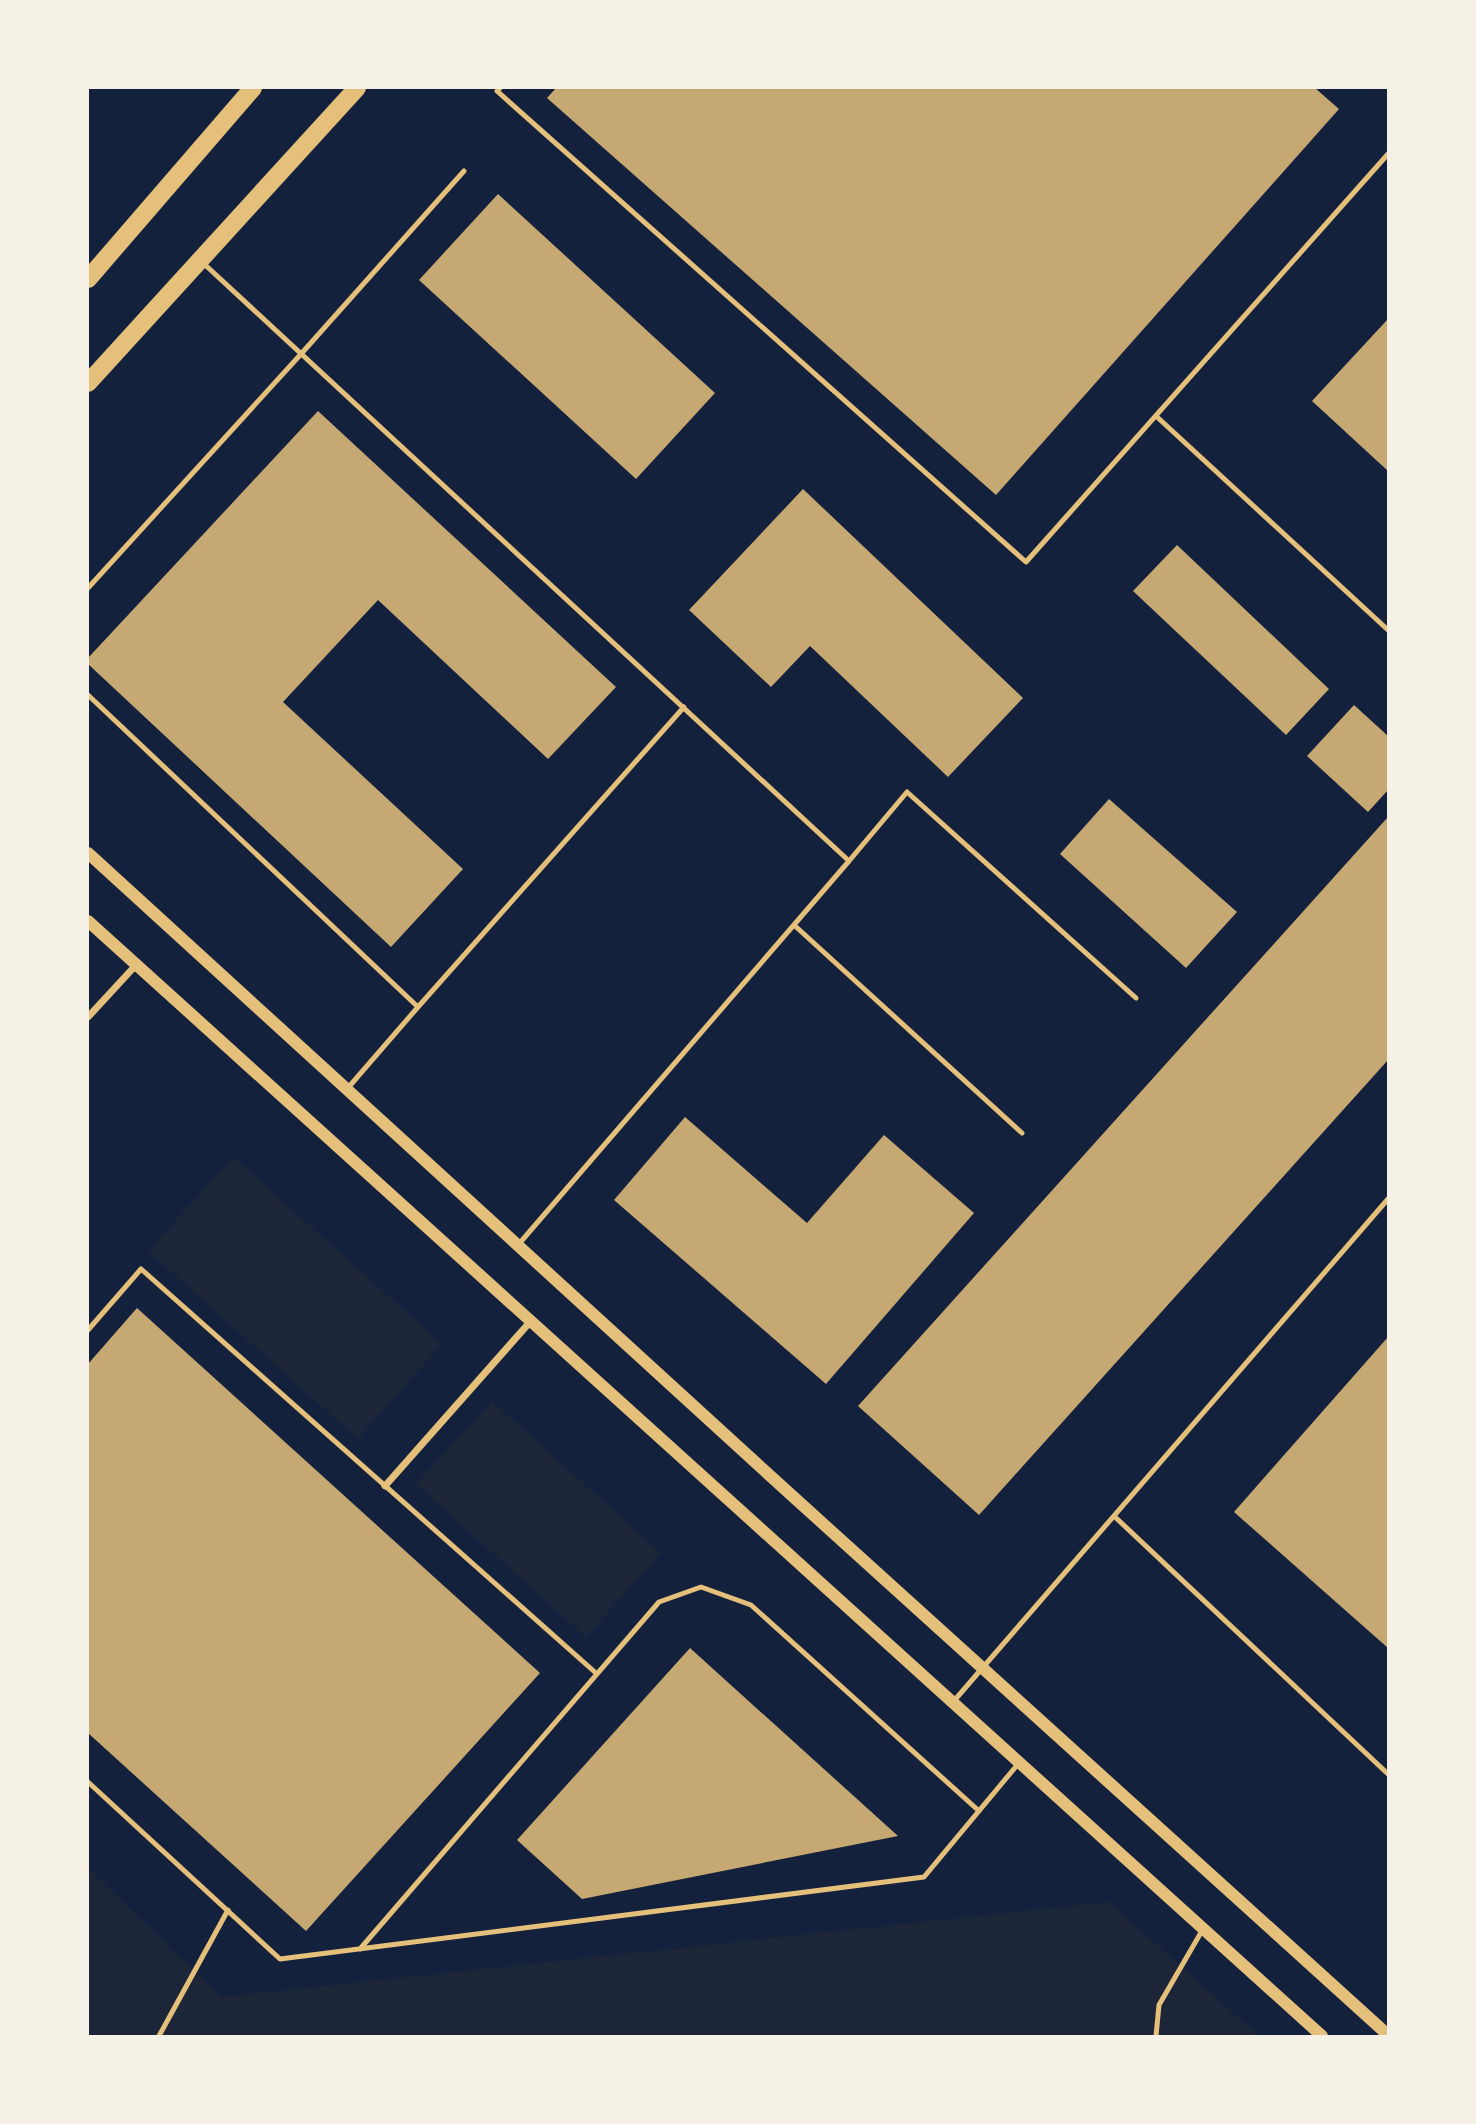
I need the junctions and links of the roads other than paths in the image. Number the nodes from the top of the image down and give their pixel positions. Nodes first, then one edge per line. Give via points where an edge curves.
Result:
1 (253, 88) edge
2 (356, 88) edge
3 (500, 88) edge
4 (1388, 154) edge
5 (464, 171) dead end
6 (199, 260) junction
7 (90, 270) edge
8 (301, 355) junction
9 (88, 383) edge
10 (1156, 416) junction
11 (88, 588) edge
12 (1388, 630) edge
13 (88, 695) edge
14 (684, 708) junction
15 (88, 853) edge
16 (849, 861) junction
17 (88, 921) edge
18 (794, 925) junction
19 (136, 965) junction
20 (1136, 998) dead end
21 (418, 1007) junction
22 (88, 1017) edge
23 (347, 1089) junction
24 (1022, 1133) dead end
25 (1388, 1199) edge
26 (518, 1245) junction
27 (530, 1322) junction
28 (88, 1330) edge
29 (385, 1486) junction
30 (1115, 1516) junction
31 (983, 1668) junction
32 (597, 1674) junction
33 (951, 1703) junction
34 (1019, 1763) junction
35 (1388, 1774) edge
36 (88, 1782) edge
37 (979, 1811) junction
38 (228, 1910) junction
39 (1203, 1929) junction
40 (360, 1949) junction
41 (1388, 2035) edge
42 (159, 2036) edge
43 (1156, 2036) edge
44 (1322, 2036) edge

1 - 7 main road
2 - 6 main road
3 - 10 lane via 497,91 1026,562
4 - 10 lane
5 - 8 lane
6 - 8 lane
6 - 9 main road
8 - 11 lane
8 - 14 lane
10 - 12 lane
13 - 21 lane
14 - 16 lane
14 - 21 lane
15 - 23 street
16 - 18 lane
16 - 20 lane via 907,793
17 - 19 street
18 - 24 lane
18 - 26 lane
19 - 22 street
19 - 27 street
21 - 23 lane
23 - 26 street
25 - 30 lane
26 - 31 street
27 - 29 street
27 - 33 street
28 - 29 lane via 141,1269
29 - 32 lane
30 - 31 lane
30 - 35 lane
31 - 33 lane
31 - 41 street
32 - 37 lane via 659,1602 701,1587 751,1605
32 - 40 lane
33 - 34 street
34 - 37 lane
34 - 39 street
36 - 38 lane
37 - 40 lane via 924,1878
38 - 40 lane via 280,1959
38 - 42 lane
39 - 43 lane via 1158,2005
39 - 44 street

